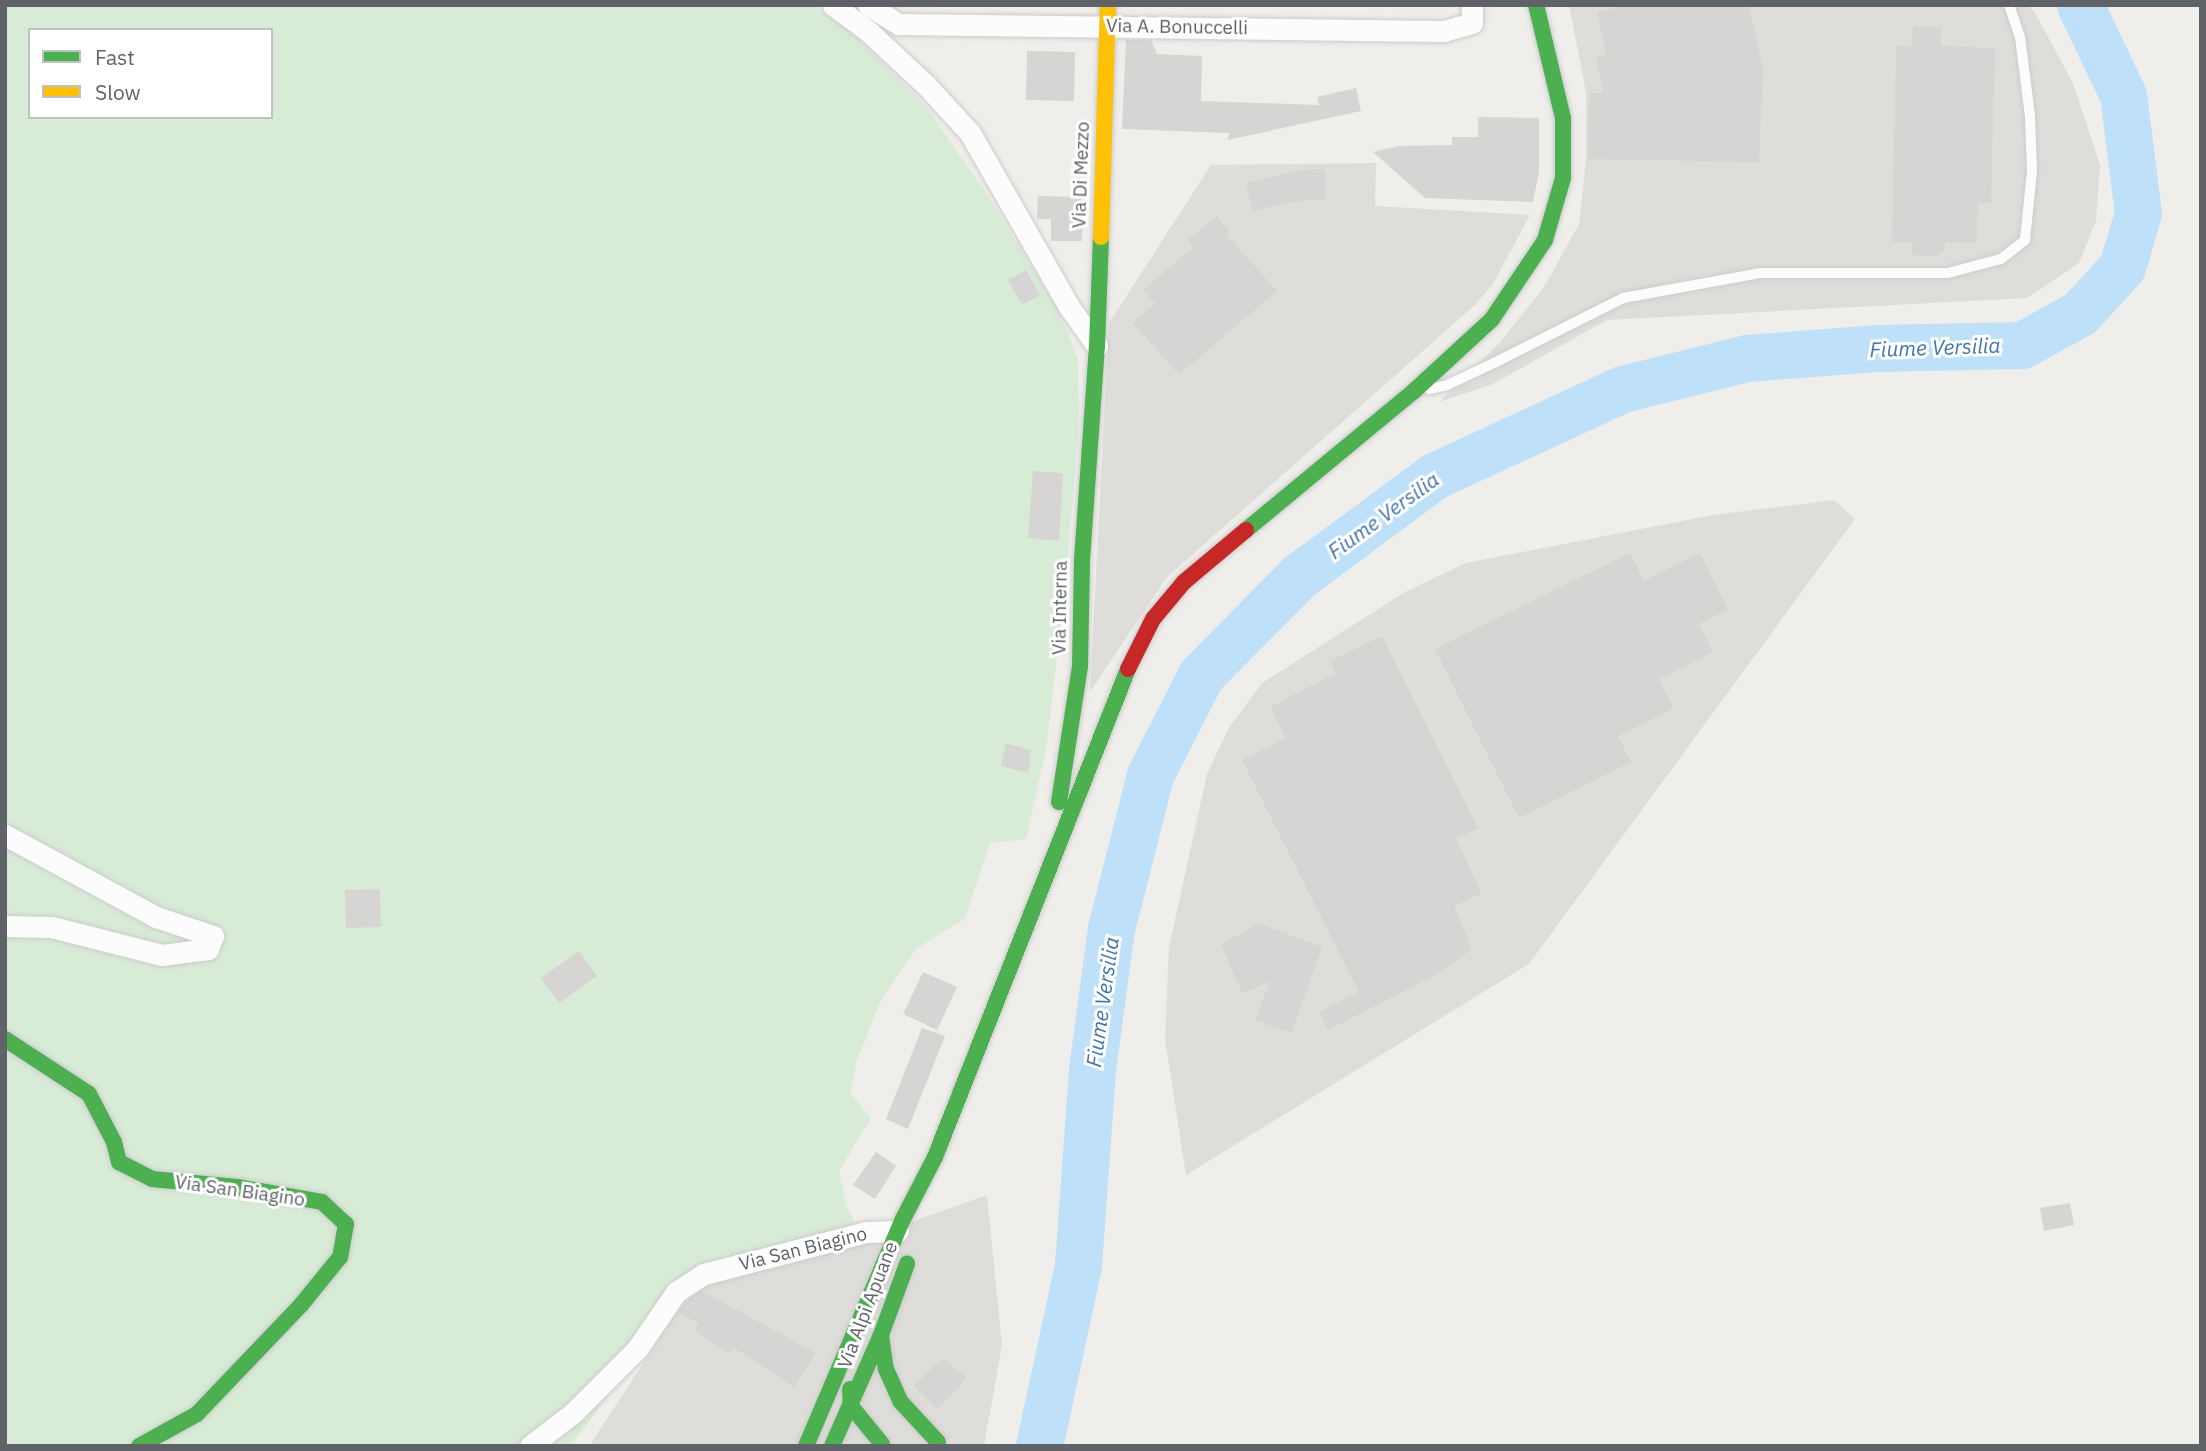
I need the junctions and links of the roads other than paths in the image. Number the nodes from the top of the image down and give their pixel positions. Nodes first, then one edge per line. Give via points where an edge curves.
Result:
1 (833, 5) edge
2 (868, 5) edge
3 (1472, 5) edge
4 (1536, 5) edge
5 (2008, 5) edge
6 (1108, 16) edge
7 (1097, 346) junction
8 (1413, 392) junction
9 (5, 835) edge
10 (1048, 869) junction
11 (5, 926) edge
12 (5, 1039) edge
13 (908, 1228) junction
14 (911, 1251) dead end
15 (875, 1288) junction
16 (881, 1335) junction
17 (900, 1401) junction
18 (851, 1406) junction
19 (943, 1444) edge
20 (878, 1445) edge
21 (139, 1446) edge
22 (530, 1446) edge
23 (806, 1446) edge
24 (819, 1446) edge
25 (832, 1446) edge

1 - 7 street via 878,40 970,133 1070,308
2 - 6 street, Via A. Bonuccelli via 899,24
3 - 6 street, Via A. Bonuccelli via 1472,23 1444,31
4 - 8 main road via 1563,118 1563,178 1545,240 1492,319
5 - 8 lane via 2020,37 2032,171 2025,240 2001,259 1948,273 1760,273 1623,298 1445,386
6 - 7 main road, Via Di Mezzo
7 - 10 main road, Via Interna via 1082,560 1080,666
8 - 10 main road via 1184,582 1153,619 1116,692
9 - 11 street via 156,917 214,936 208,949 162,955 51,927
10 - 13 main road, Via Alpi Apuane
12 - 21 main road, Via San Biagino via 89,1094 119,1162 152,1180 237,1187 322,1202 346,1224 340,1257 301,1305 197,1414
13 - 15 main road, Via Alpi Apuane
13 - 22 street, Via San Biagino via 866,1232 704,1274 676,1292 637,1349 573,1413
14 - 16 main road, Via Alpi Apuane
15 - 18 main road via 877,1306 849,1379
15 - 23 main road
16 - 17 main road via 886,1369
16 - 18 main road, Via Alpi Apuane
17 - 18 main road
17 - 19 main road
18 - 20 main road
18 - 24 main road via 831,1419
18 - 25 main road, Via Alpi Apuane
19 - 20 main road via 906,1441

